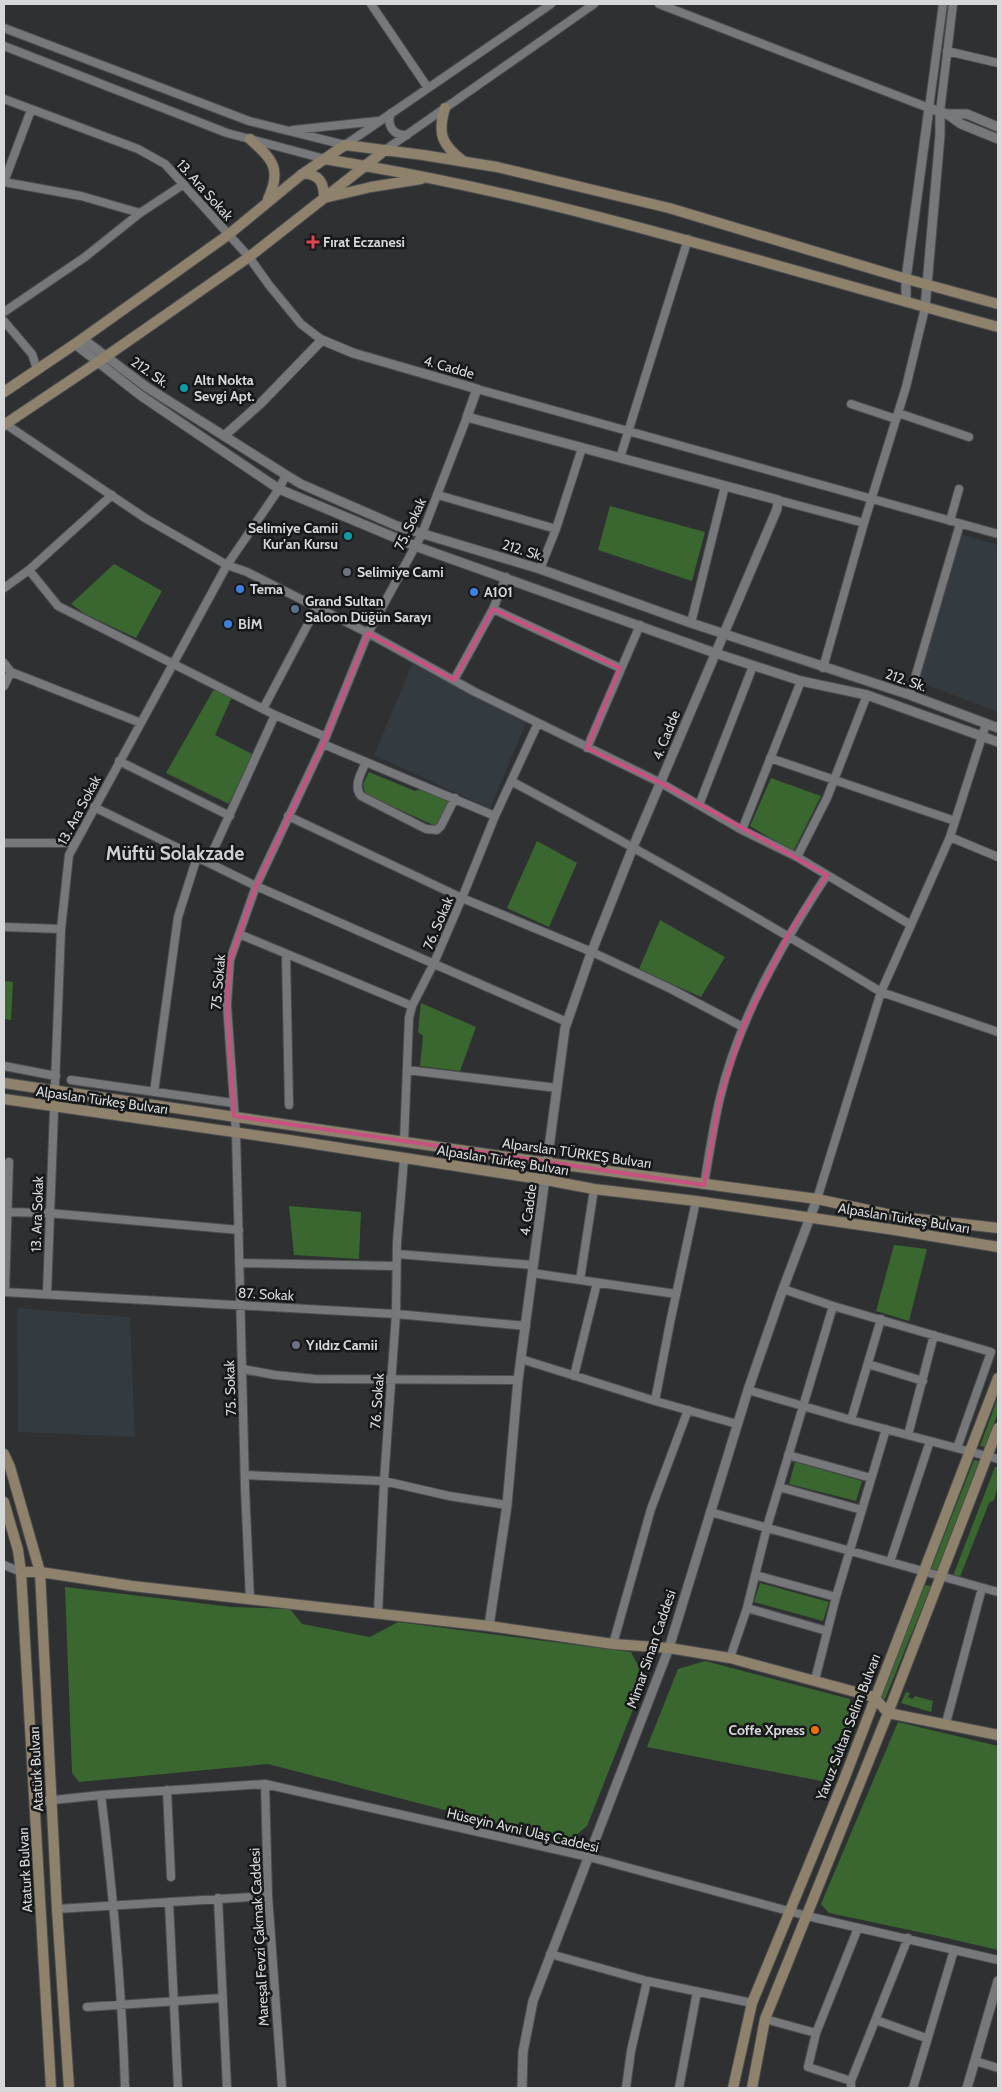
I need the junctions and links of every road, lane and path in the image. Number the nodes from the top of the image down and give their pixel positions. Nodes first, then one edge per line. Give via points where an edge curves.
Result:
1 (371, 4) edge
2 (551, 4) edge
3 (594, 4) edge
4 (659, 4) edge
5 (943, 4) edge
6 (953, 4) edge
7 (4, 28) edge
8 (4, 46) edge
9 (947, 51) junction
10 (998, 63) edge
11 (428, 88) junction
12 (4, 100) edge
13 (445, 108) junction
14 (929, 108) junction
15 (31, 110) junction
16 (391, 113) junction
17 (943, 113) junction
18 (380, 120) junction
19 (998, 127) edge
20 (287, 131) junction
21 (407, 135) junction
22 (250, 139) junction
23 (998, 139) edge
24 (346, 145) junction
25 (385, 150) junction
26 (325, 159) junction
27 (464, 162) junction
28 (365, 166) junction
29 (304, 173) junction
30 (428, 178) junction
31 (4, 182) edge
32 (184, 184) junction
33 (324, 198) junction
34 (266, 203) junction
35 (140, 213) junction
36 (228, 235) junction
37 (688, 239) junction
38 (249, 257) junction
39 (906, 278) junction
40 (928, 285) junction
41 (906, 302) junction
42 (998, 304) edge
43 (925, 308) junction
44 (4, 312) edge
45 (4, 322) edge
46 (998, 327) edge
47 (322, 340) junction
48 (79, 342) junction
49 (102, 359) junction
50 (37, 369) junction
51 (476, 390) junction
52 (4, 392) edge
53 (851, 404) dead end
54 (897, 416) junction
55 (467, 417) junction
56 (4, 424) edge
57 (628, 432) junction
58 (224, 436) junction
59 (969, 437) dead end
60 (582, 448) junction
61 (620, 458) junction
62 (286, 475) junction
63 (725, 486) junction
64 (279, 489) junction
65 (959, 489) dead end
66 (112, 495) junction
67 (438, 495) junction
68 (872, 499) junction
69 (778, 500) junction
70 (950, 521) junction
71 (864, 523) junction
72 (960, 524) junction
73 (556, 529) junction
74 (422, 534) junction
75 (998, 534) edge
76 (415, 546) junction
77 (227, 566) junction
78 (540, 569) junction
79 (29, 570) junction
80 (506, 577) junction
81 (4, 588) edge
82 (317, 607) junction
83 (493, 609) junction
84 (691, 624) junction
85 (640, 625) junction
86 (368, 633) junction
87 (723, 634) junction
88 (714, 653) junction
89 (4, 663) edge
90 (173, 664) junction
91 (752, 666) junction
92 (620, 668) junction
93 (823, 668) junction
94 (12, 672) junction
95 (454, 680) junction
96 (801, 681) junction
97 (4, 686) edge
98 (910, 695) junction
99 (867, 696) junction
100 (263, 709) junction
101 (275, 715) junction
102 (141, 723) junction
103 (538, 723) junction
104 (986, 724) junction
105 (998, 728) edge
106 (982, 736) junction
107 (325, 741) junction
108 (998, 742) edge
109 (587, 748) junction
110 (770, 758) junction
111 (119, 761) junction
112 (366, 762) junction
113 (834, 780) junction
114 (510, 781) junction
115 (661, 783) junction
116 (455, 798) junction
117 (699, 805) junction
118 (94, 807) junction
119 (230, 816) junction
120 (288, 816) junction
121 (494, 816) junction
122 (955, 821) junction
123 (742, 830) junction
124 (950, 837) junction
125 (4, 843) edge
126 (75, 843) junction
127 (633, 847) junction
128 (197, 857) junction
129 (797, 857) junction
130 (998, 857) edge
131 (208, 862) junction
132 (827, 874) junction
133 (256, 886) junction
134 (462, 898) junction
135 (911, 926) junction
136 (4, 927) edge
137 (61, 929) junction
138 (239, 934) junction
139 (788, 935) junction
140 (592, 952) junction
141 (286, 954) junction
142 (434, 963) junction
143 (881, 992) junction
144 (412, 1006) junction
145 (567, 1022) junction
146 (743, 1026) junction
147 (998, 1032) edge
148 (4, 1066) edge
149 (407, 1070) junction
150 (56, 1076) junction
151 (71, 1080) dead end
152 (4, 1083) edge
153 (557, 1088) junction
154 (55, 1091) junction
155 (154, 1092) junction
156 (4, 1099) edge
157 (233, 1103) junction
158 (289, 1105) dead end
159 (54, 1107) junction
160 (234, 1116) junction
161 (236, 1133) junction
162 (404, 1142) junction
163 (404, 1159) junction
164 (9, 1162) dead end
165 (548, 1163) junction
166 (546, 1180) junction
167 (704, 1185) junction
168 (594, 1189) junction
169 (817, 1199) junction
170 (696, 1201) junction
171 (6, 1212) edge
172 (49, 1213) junction
173 (809, 1218) junction
174 (998, 1228) edge
175 (239, 1230) junction
176 (998, 1247) edge
177 (396, 1254) junction
178 (239, 1263) junction
179 (396, 1266) junction
180 (533, 1269) junction
181 (580, 1280) junction
182 (597, 1283) junction
183 (783, 1289) junction
184 (4, 1292) edge
185 (47, 1293) junction
186 (676, 1294) junction
187 (240, 1306) junction
188 (833, 1306) junction
189 (396, 1314) junction
190 (881, 1319) junction
191 (526, 1326) junction
192 (934, 1335) junction
193 (521, 1359) junction
194 (868, 1364) junction
195 (242, 1368) junction
196 (574, 1376) junction
197 (391, 1378) junction
198 (998, 1378) edge
199 (518, 1380) junction
200 (923, 1381) junction
201 (748, 1390) junction
202 (655, 1401) junction
203 (802, 1406) junction
204 (688, 1410) junction
205 (851, 1420) junction
206 (737, 1424) junction
207 (998, 1428) edge
208 (886, 1429) junction
209 (908, 1435) junction
210 (930, 1441) junction
211 (957, 1448) junction
212 (971, 1452) junction
213 (4, 1454) edge
214 (788, 1455) junction
215 (993, 1458) edge
216 (244, 1475) junction
217 (871, 1478) junction
218 (384, 1481) junction
219 (779, 1487) junction
220 (4, 1502) edge
221 (507, 1505) junction
222 (862, 1510) junction
223 (710, 1512) junction
224 (767, 1527) junction
225 (851, 1552) junction
226 (890, 1562) junction
227 (4, 1565) edge
228 (924, 1570) junction
229 (21, 1572) junction
230 (40, 1572) junction
231 (755, 1576) junction
232 (942, 1576) junction
233 (982, 1588) junction
234 (998, 1592) edge
235 (836, 1597) junction
236 (250, 1599) junction
237 (747, 1608) junction
238 (378, 1614) junction
239 (489, 1626) junction
240 (827, 1631) junction
241 (613, 1644) junction
242 (669, 1648) junction
243 (730, 1658) junction
244 (815, 1680) junction
245 (874, 1697) junction
246 (888, 1713) junction
247 (946, 1723) junction
248 (998, 1735) edge
249 (265, 1784) junction
250 (167, 1790) junction
251 (101, 1794) junction
252 (51, 1800) junction
253 (35, 1802) junction
254 (589, 1857) junction
255 (171, 1877) dead end
256 (268, 1896) junction
257 (218, 1898) junction
258 (169, 1902) junction
259 (114, 1904) junction
260 (57, 1910) junction
261 (788, 1910) junction
262 (807, 1916) junction
263 (858, 1928) junction
264 (908, 1938) junction
265 (954, 1950) junction
266 (550, 1954) junction
267 (998, 1960) edge
268 (647, 1981) junction
269 (998, 1981) edge
270 (697, 1992) junction
271 (222, 1998) junction
272 (174, 2002) junction
273 (122, 2003) junction
274 (752, 2003) junction
275 (87, 2007) dead end
276 (765, 2019) junction
277 (876, 2020) junction
278 (816, 2033) junction
279 (926, 2038) junction
280 (975, 2062) junction
281 (998, 2068) edge
282 (851, 2085) edge
283 (51, 2088) edge
284 (69, 2088) edge
285 (125, 2088) edge
286 (178, 2088) edge
287 (227, 2088) edge
288 (282, 2088) edge
289 (522, 2088) edge
290 (626, 2088) edge
291 (679, 2088) edge
292 (733, 2088) edge
293 (752, 2088) edge
294 (912, 2088) edge
295 (967, 2088) edge

1 - 11 street
2 - 11 street
3 - 13 street
4 - 14 street
5 - 14 street
6 - 9 street
7 - 20 street via 249,121
8 - 22 street via 227,133
9 - 10 street
9 - 17 street
11 - 16 street
12 - 15 street, 13. Ara Sokak
13 - 21 street
13 - 27 main road via 441,126 443,141 450,152
14 - 17 street
14 - 39 street
15 - 31 street
15 - 32 street, 13. Ara Sokak via 138,149 165,164
16 - 18 street
16 - 21 street via 391,128 400,135
17 - 19 street via 967,114
17 - 23 street
17 - 40 street
18 - 20 street
18 - 24 street
20 - 24 street
21 - 25 street
22 - 26 street
22 - 34 main road via 275,168 275,182
24 - 25 main road
24 - 26 main road
25 - 27 main road
25 - 28 main road
26 - 28 main road
26 - 29 main road
27 - 39 main road via 669,208
28 - 30 main road
28 - 33 main road
29 - 33 main road via 321,181
29 - 34 main road
30 - 33 main road via 371,186
30 - 37 main road
31 - 35 street via 81,196
32 - 35 street
32 - 36 street, 13. Ara Sokak
33 - 38 main road
34 - 36 main road
35 - 44 street via 85,257
36 - 38 street, 13. Ara Sokak
36 - 48 main road
37 - 41 main road
37 - 57 street
38 - 47 street, 13. Ara Sokak via 301,324
38 - 49 main road
39 - 40 main road
39 - 41 street
40 - 42 main road
40 - 43 street
41 - 43 main road
43 - 46 main road
43 - 54 street
45 - 50 street via 32,354
47 - 51 street, 4. Cadde via 353,353
47 - 58 street
48 - 49 street, 212. Sk.
48 - 50 main road
49 - 56 main road
49 - 58 street, 212. Sk.
49 - 64 street via 140,394
50 - 52 main road
51 - 55 street, 4. Cadde
51 - 57 street
53 - 54 street
54 - 59 street
54 - 68 street
55 - 60 street
55 - 67 street, 75. Sokak
56 - 66 street
57 - 61 street
57 - 68 street
58 - 62 street, 212. Sk.
60 - 61 street
60 - 73 street
61 - 63 street
62 - 64 street, 13. Ara Sokak
62 - 74 street, 212. Sk. via 397,526
63 - 69 street
63 - 84 street
64 - 76 street
64 - 77 street, 13. Ara Sokak
65 - 70 street
66 - 77 street
66 - 79 street
67 - 73 street
67 - 74 street, 75. Sokak
68 - 70 street
68 - 71 street
69 - 71 street
69 - 87 street, 4. Cadde
70 - 72 street
71 - 93 street
72 - 75 street
72 - 98 street
73 - 78 street
74 - 76 street, 75. Sokak
74 - 78 street, 212. Sk.
76 - 80 street
76 - 86 street, 75. Sokak
77 - 82 street via 247,572
77 - 90 street, 13. Ara Sokak
78 - 84 street, 212. Sk.
79 - 81 street
79 - 90 street via 58,606
80 - 83 street
80 - 85 street
82 - 86 street
82 - 100 street
83 - 92 street
83 - 95 street
84 - 87 street, 212. Sk.
85 - 88 street
85 - 92 street
86 - 95 street
86 - 107 street, 75. Sokak
87 - 88 street, 4. Cadde
87 - 93 street, 212. Sk.
88 - 91 street
88 - 115 street, 4. Cadde
89 - 94 street
90 - 100 street
90 - 102 street, 13. Ara Sokak
91 - 96 street
91 - 117 street
92 - 109 street
93 - 98 street, 212. Sk.
94 - 97 street
94 - 102 street
95 - 103 street
96 - 99 street
96 - 110 street
98 - 104 street, 212. Sk.
99 - 106 street
99 - 113 street
100 - 101 street
101 - 107 street
101 - 119 street
102 - 111 street, 13. Ara Sokak
103 - 109 street
103 - 114 street, 76. Sokak
104 - 105 street, 212. Sk.
104 - 106 street
106 - 108 street
106 - 122 street
107 - 112 street
107 - 120 street, 75. Sokak
109 - 115 street
110 - 113 street
110 - 123 street
111 - 118 street, 13. Ara Sokak
111 - 119 street
112 - 116 street
112 - 116 street via 357,785 361,796 426,830 437,830 441,826
113 - 122 street
113 - 129 street
114 - 121 street, 76. Sokak
114 - 127 street
115 - 117 street
115 - 127 street, 4. Cadde
116 - 121 street
117 - 123 street
118 - 126 street, 13. Ara Sokak
118 - 128 street
119 - 131 street
120 - 133 street, 75. Sokak
120 - 134 street
121 - 134 street, 76. Sokak
122 - 124 street
123 - 129 street
124 - 130 street
124 - 135 street
125 - 126 street
126 - 137 street, 13. Ara Sokak via 69,855
127 - 139 street
127 - 140 street, 4. Cadde
128 - 131 street
128 - 155 street via 178,918
129 - 132 street
131 - 133 street
132 - 135 street
132 - 139 street
133 - 138 street, 75. Sokak
133 - 142 street
134 - 140 street
134 - 142 street, 76. Sokak
135 - 143 street
136 - 137 street
137 - 150 street, 13. Ara Sokak
138 - 141 street
138 - 157 street, 75. Sokak via 230,960 227,1006
139 - 143 street
139 - 146 street
140 - 145 street, 4. Cadde
140 - 146 street
141 - 144 street
141 - 158 street
142 - 144 street, 76. Sokak
142 - 145 street
143 - 147 street
143 - 169 street
144 - 149 street, 76. Sokak
145 - 153 street, 4. Cadde
146 - 167 street via 720,1097
148 - 150 street
149 - 153 street
149 - 162 street, 76. Sokak
150 - 154 street, 13. Ara Sokak
151 - 155 street
152 - 154 main road, Alparslan TÜRKEŞ Bulvarı
153 - 165 street, 4. Cadde
154 - 159 street, 13. Ara Sokak
154 - 160 main road, Alparslan TÜRKEŞ Bulvarı
155 - 157 street
156 - 159 main road, Alpaslan Türkeş Bulvarı
157 - 160 street, 75. Sokak
159 - 161 main road, Alpaslan Türkeş Bulvarı
159 - 172 street, 13. Ara Sokak
160 - 161 street, 75. Sokak
160 - 162 main road, Alparslan TÜRKEŞ Bulvarı
161 - 163 main road, Alpaslan Türkeş Bulvarı
161 - 175 street, 75. Sokak
162 - 165 main road, Alparslan TÜRKEŞ Bulvarı
163 - 166 main road, Alpaslan Türkeş Bulvarı
163 - 177 street, 76. Sokak
164 - 171 street
165 - 166 street, 4. Cadde
165 - 167 main road, Alparslan TÜRKEŞ Bulvarı
166 - 168 main road, Alpaslan Türkeş Bulvarı
166 - 180 street, 4. Cadde
167 - 169 main road, Alparslan TÜRKEŞ Bulvarı
168 - 170 main road, Alpaslan Türkeş Bulvarı
168 - 181 street
169 - 173 street, Mimar Sinan Caddesi
169 - 174 main road, Alparslan TÜRKEŞ Bulvarı via 901,1217
170 - 173 main road, Alpaslan Türkeş Bulvarı
170 - 186 street
171 - 172 street
171 - 184 street
172 - 175 street
172 - 185 street, 13. Ara Sokak
173 - 176 main road, Alpaslan Türkeş Bulvarı
173 - 183 street, Mimar Sinan Caddesi
175 - 178 street, 75. Sokak
177 - 179 street, 76. Sokak
177 - 180 street
178 - 179 street
178 - 187 street, 75. Sokak
179 - 189 street, 76. Sokak
180 - 181 street
180 - 191 street, 4. Cadde
181 - 182 street
182 - 186 street
182 - 196 street
183 - 188 street
183 - 201 street, Mimar Sinan Caddesi
184 - 185 street, 87. Sokak
185 - 187 street, 87. Sokak
186 - 202 street
187 - 189 street, 87. Sokak
187 - 195 street, 75. Sokak
188 - 190 street
188 - 203 street
189 - 191 street, 87. Sokak
189 - 197 street, 76. Sokak
190 - 192 street
190 - 194 street
191 - 193 street, 4. Cadde
192 - 200 street
192 - 211 street via 991,1352
193 - 196 street
193 - 199 street, 4. Cadde
194 - 200 street
194 - 205 street
195 - 197 street via 294,1377
195 - 216 street, 75. Sokak
196 - 202 street
197 - 199 street
197 - 218 street, 76. Sokak
198 - 212 main road, Yavuz Sultan Selim Bulvarı
199 - 221 street, 4. Cadde
200 - 209 street
201 - 203 street
201 - 206 street, Mimar Sinan Caddesi
202 - 204 street
203 - 205 street
203 - 214 street
204 - 206 street
204 - 241 street via 651,1509
205 - 208 street
206 - 223 street, Mimar Sinan Caddesi
207 - 215 main road
208 - 209 street
208 - 217 street
209 - 210 street
210 - 211 street
210 - 226 street
211 - 212 street
212 - 215 street
212 - 228 main road, Yavuz Sultan Selim Bulvarı
213 - 230 main road, Atatürk Bulvarı
214 - 217 street
214 - 219 street
215 - 232 main road
216 - 218 street
216 - 236 street, 75. Sokak
217 - 222 street
218 - 221 street
218 - 238 street, 76. Sokak
219 - 222 street
219 - 224 street
220 - 229 main road, Ataturk Bulvarı
221 - 239 street, 4. Cadde
222 - 225 street
223 - 224 street
223 - 242 street, Mimar Sinan Caddesi
224 - 225 street
224 - 231 street
225 - 226 street
225 - 235 street
226 - 228 street
227 - 229 street
228 - 232 street
228 - 245 main road, Yavuz Sultan Selim Bulvarı
229 - 230 main road
229 - 253 main road, Ataturk Bulvarı
230 - 236 main road
230 - 252 main road, Atatürk Bulvarı
231 - 235 street
231 - 237 street
232 - 233 street
232 - 246 main road
233 - 234 street
233 - 247 street
235 - 240 street
236 - 238 main road
237 - 240 street
237 - 243 street
238 - 239 main road
239 - 241 main road
240 - 244 street
241 - 242 main road
242 - 243 main road
242 - 254 street, Mimar Sinan Caddesi
243 - 244 main road
244 - 245 main road
245 - 246 main road
245 - 261 main road, Yavuz Sultan Selim Bulvarı via 845,1777
246 - 247 main road
246 - 262 main road
247 - 248 main road
249 - 250 street, Hüseyin Avni Ulaş Caddesi
249 - 254 street, Hüseyin Avni Ulaş Caddesi
249 - 256 street, Mareşal Fevzi Çakmak Caddesi
250 - 251 street, Hüseyin Avni Ulaş Caddesi
250 - 255 street
251 - 252 street, Hüseyin Avni Ulaş Caddesi
251 - 259 street
252 - 253 street, Hüseyin Avni Ulaş Caddesi
252 - 260 main road, Atatürk Bulvarı
253 - 283 main road, Ataturk Bulvarı
254 - 261 street, Hüseyin Avni Ulaş Caddesi
254 - 266 street, Mimar Sinan Caddesi
256 - 257 street
256 - 288 street, Mareşal Fevzi Çakmak Caddesi
257 - 258 street
257 - 271 street
258 - 259 street
258 - 272 street
259 - 260 street
259 - 273 street
260 - 284 main road, Atatürk Bulvarı
261 - 262 street, Hüseyin Avni Ulaş Caddesi
261 - 274 main road, Yavuz Sultan Selim Bulvarı
262 - 263 street, Hüseyin Avni Ulaş Caddesi
262 - 276 main road
263 - 264 street, Hüseyin Avni Ulaş Caddesi
263 - 278 street
264 - 265 street, Hüseyin Avni Ulaş Caddesi
264 - 277 street
265 - 267 street, Hüseyin Avni Ulaş Caddesi
265 - 279 street
266 - 268 street
266 - 289 street, Mimar Sinan Caddesi via 533,2001 523,2052
268 - 270 street
268 - 290 street
269 - 280 street
270 - 274 street
270 - 291 street
271 - 272 street
271 - 287 street
272 - 273 street
272 - 286 street
273 - 275 street
273 - 285 street
274 - 292 main road, Yavuz Sultan Selim Bulvarı
276 - 278 street
276 - 293 main road
277 - 279 street
277 - 282 street
278 - 282 street via 808,2067
279 - 294 street
280 - 281 street
280 - 295 street

